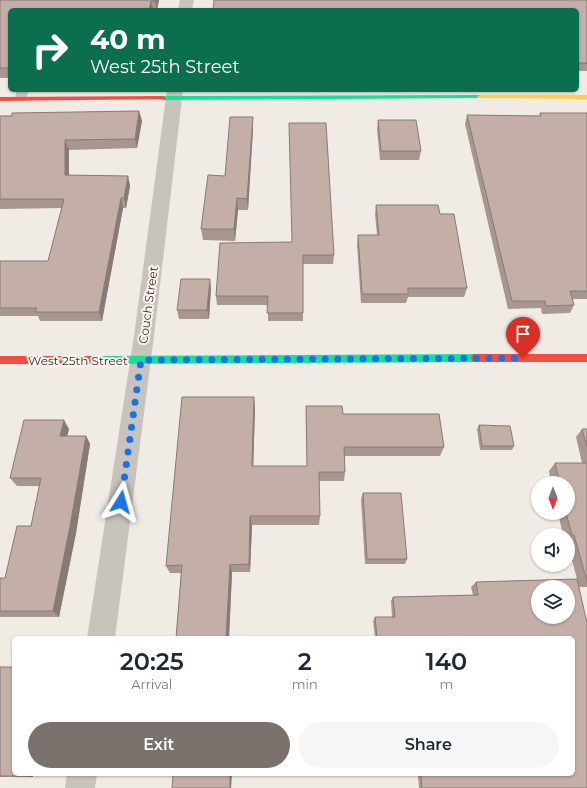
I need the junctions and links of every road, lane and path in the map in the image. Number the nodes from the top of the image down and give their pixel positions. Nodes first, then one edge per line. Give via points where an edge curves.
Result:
1 (22, 94) edge
2 (175, 94) edge
3 (587, 97) edge
4 (0, 99) edge
5 (587, 358) edge
6 (0, 360) edge
7 (141, 360) junction
8 (101, 636) edge
9 (82, 776) edge
10 (80, 788) edge

1 - 2 street
1 - 4 street
2 - 3 street
2 - 7 street, Couch Street
5 - 7 street, West 25th Street
6 - 7 street, West 25th Street
7 - 8 street, Couch Street
9 - 10 street

